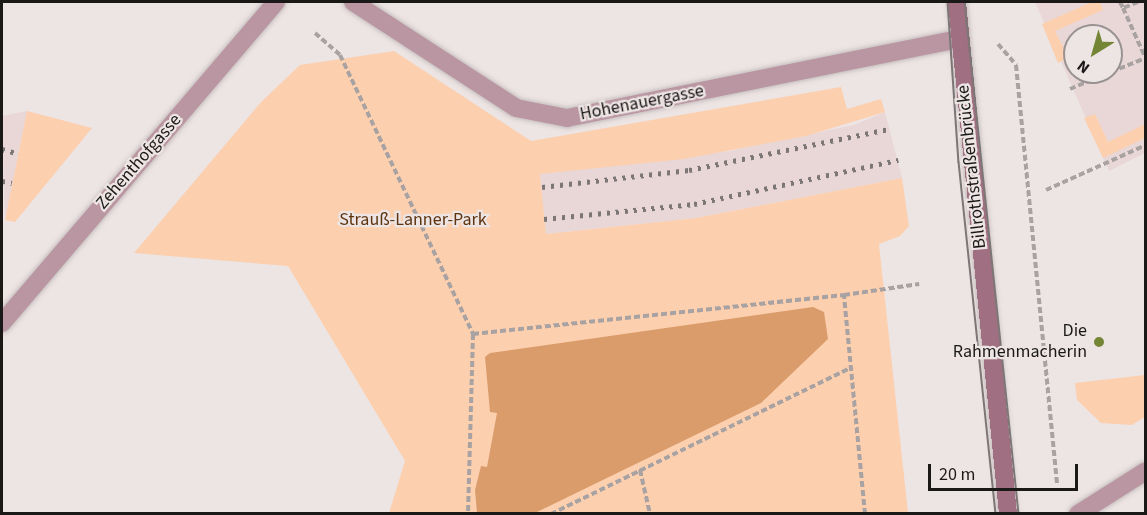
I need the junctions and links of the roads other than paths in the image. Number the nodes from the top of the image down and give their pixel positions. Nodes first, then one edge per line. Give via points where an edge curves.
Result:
1 (276, 2) edge
2 (353, 2) edge
3 (957, 2) edge
4 (959, 39) junction
5 (2, 323) edge
6 (1146, 471) edge
7 (1008, 513) edge
8 (1078, 513) edge

1 - 5 street, Zehenthofgasse
2 - 4 street, Hohenauergasse via 516,108 567,118
3 - 4 main road, Billrothstraßenbrücke
4 - 7 main road, Billrothstraßenbrücke
6 - 8 street

